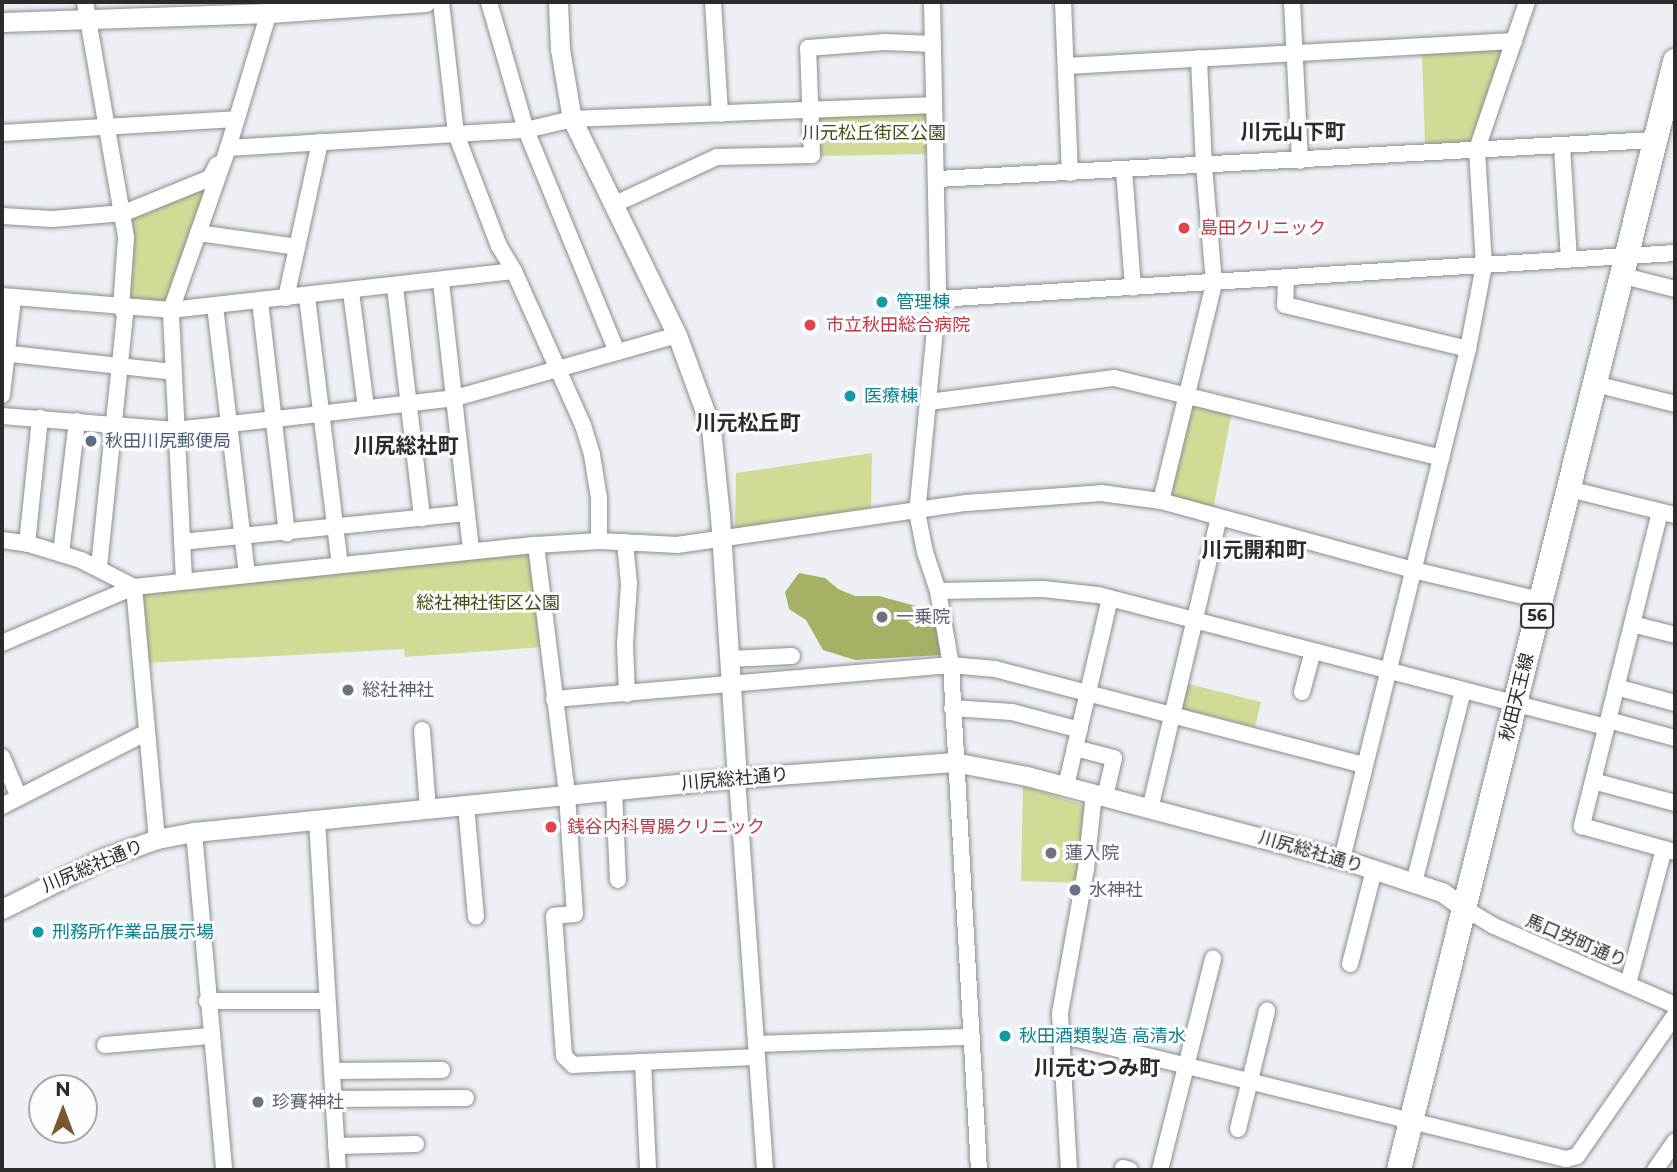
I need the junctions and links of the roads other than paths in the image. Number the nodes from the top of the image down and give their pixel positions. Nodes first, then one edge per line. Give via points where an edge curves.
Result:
1 (426, 2) edge
2 (442, 2) edge
3 (489, 2) edge
4 (558, 2) edge
5 (713, 2) edge
6 (932, 2) edge
7 (1063, 2) edge
8 (1292, 2) edge
9 (1527, 2) edge
10 (271, 7) edge
11 (87, 9) edge
12 (2, 22) edge
13 (1514, 41) junction
14 (933, 44) junction
15 (1295, 52) junction
16 (1199, 58) junction
17 (1675, 61) edge
18 (1066, 66) junction
19 (934, 105) junction
20 (811, 110) junction
21 (720, 114) junction
22 (236, 120) junction
23 (572, 120) junction
24 (108, 127) junction
25 (526, 130) junction
26 (2, 133) edge
27 (456, 134) junction
28 (1653, 141) junction
29 (320, 142) junction
30 (1562, 146) junction
31 (228, 148) junction
32 (1478, 149) junction
33 (1300, 161) junction
34 (1204, 166) junction
35 (1124, 170) junction
36 (1070, 173) junction
37 (938, 179) junction
38 (613, 205) junction
39 (124, 213) junction
40 (2, 216) edge
41 (198, 233) junction
42 (297, 247) junction
43 (1675, 253) edge
44 (1569, 259) junction
45 (1484, 265) junction
46 (1622, 265) junction
47 (513, 271) junction
48 (1286, 279) junction
49 (441, 282) junction
50 (1214, 283) junction
51 (395, 287) junction
52 (1133, 288) junction
53 (1675, 289) edge
54 (351, 292) junction
55 (8, 297) edge
56 (307, 297) junction
57 (286, 298) junction
58 (938, 299) junction
59 (260, 301) junction
60 (215, 306) junction
61 (121, 307) junction
62 (170, 310) junction
63 (677, 335) junction
64 (1468, 349) junction
65 (617, 352) junction
66 (4, 353) edge
67 (119, 365) junction
68 (559, 368) junction
69 (173, 372) junction
70 (1595, 384) junction
71 (1187, 394) junction
72 (2, 395) edge
73 (455, 397) junction
74 (929, 402) junction
75 (409, 403) junction
76 (1675, 404) edge
77 (366, 408) junction
78 (319, 414) junction
79 (2, 416) edge
80 (40, 418) junction
81 (275, 418) junction
82 (77, 421) junction
83 (114, 424) junction
84 (228, 424) junction
85 (175, 430) junction
86 (1441, 458) junction
87 (1569, 489) junction
88 (1161, 501) junction
89 (917, 512) junction
90 (466, 513) junction
91 (1668, 513) edge
92 (422, 519) junction
93 (1219, 519) junction
94 (333, 527) junction
95 (287, 533) junction
96 (242, 538) junction
97 (2, 540) edge
98 (721, 540) junction
99 (599, 541) junction
100 (182, 542) junction
101 (625, 542) junction
102 (27, 544) junction
103 (536, 545) junction
104 (471, 551) junction
105 (61, 553) junction
106 (340, 565) junction
107 (99, 568) junction
108 (1413, 570) junction
109 (247, 573) junction
110 (184, 580) junction
111 (134, 587) junction
112 (938, 591) junction
113 (1110, 598) junction
114 (1540, 600) junction
115 (1194, 620) junction
116 (1632, 624) junction
117 (1675, 635) edge
118 (2, 643) edge
119 (1313, 650) junction
120 (792, 656) dead end
121 (729, 659) junction
122 (950, 665) junction
123 (1387, 669) junction
124 (731, 686) junction
125 (1616, 687) junction
126 (1463, 691) junction
127 (1302, 692) dead end
128 (627, 694) junction
129 (1089, 694) junction
130 (554, 699) junction
131 (1675, 703) edge
132 (1516, 706) junction
133 (952, 708) junction
134 (1171, 715) junction
135 (1607, 723) junction
136 (422, 730) dead end
137 (1080, 730) junction
138 (147, 732) junction
139 (1675, 738) edge
140 (1075, 748) junction
141 (2, 757) edge
142 (954, 762) junction
143 (1364, 765) junction
144 (737, 779) junction
145 (1592, 781) junction
146 (1066, 786) junction
147 (614, 790) junction
148 (1099, 794) junction
149 (566, 795) junction
150 (19, 797) junction
151 (1675, 803) edge
152 (466, 805) junction
153 (2, 806) edge
154 (428, 808) junction
155 (1150, 808) junction
156 (317, 820) junction
157 (194, 832) junction
158 (157, 839) junction
159 (1670, 850) edge
160 (1342, 859) junction
161 (1374, 870) junction
162 (618, 880) dead end
163 (1414, 883) junction
164 (1464, 908) junction
165 (2, 909) edge
166 (476, 917) dead end
167 (1213, 959) dead end
168 (1350, 964) dead end
169 (1628, 984) junction
170 (207, 1000) junction
171 (327, 1001) junction
172 (1675, 1005) edge
173 (1267, 1011) dead end
174 (1675, 1015) edge
175 (1061, 1035) junction
176 (210, 1036) junction
177 (972, 1037) junction
178 (105, 1045) dead end
179 (756, 1050) junction
180 (643, 1062) junction
181 (1186, 1066) junction
182 (442, 1070) dead end
183 (332, 1071) junction
184 (1249, 1082) junction
185 (466, 1098) dead end
186 (333, 1099) junction
187 (1411, 1121) junction
188 (1238, 1129) dead end
189 (1675, 1141) edge
190 (416, 1144) dead end
191 (336, 1146) junction
192 (224, 1170) edge
193 (338, 1170) edge
194 (648, 1170) edge
195 (765, 1170) edge
196 (979, 1170) edge
197 (1069, 1170) edge
198 (1160, 1170) edge
199 (1399, 1170) edge
200 (1655, 1170) edge

1 - 10 street
2 - 27 street
3 - 25 street
4 - 23 street via 560,49
5 - 21 street
6 - 14 street
7 - 18 street
8 - 15 street
9 - 13 street
10 - 11 street
10 - 22 street
11 - 12 street
11 - 24 street
13 - 15 street
13 - 32 street
14 - 19 street
14 - 20 street via 885,42 808,48
15 - 16 street
15 - 33 street
16 - 18 street
16 - 34 street
17 - 28 main road, 秋田天王線 / 56
18 - 36 street
19 - 20 street
19 - 37 street
20 - 21 street
20 - 38 street via 812,155 717,157
21 - 23 street
22 - 24 street
22 - 31 street
23 - 25 street
23 - 38 street
24 - 26 street
24 - 39 street
25 - 27 street
25 - 65 street
27 - 29 street
27 - 47 street
28 - 30 street
28 - 46 main road, 秋田天王線 / 56
29 - 31 street
29 - 42 street
30 - 32 street
30 - 44 street
31 - 39 street via 210,178
31 - 41 street
32 - 33 street
32 - 45 street
33 - 34 street
34 - 35 street
34 - 50 street
35 - 36 street
35 - 52 street
36 - 37 street
37 - 58 street
38 - 63 street
39 - 40 street via 52,219
39 - 61 street
41 - 42 street
41 - 62 street
42 - 57 street
43 - 46 street
44 - 45 street
44 - 46 street
45 - 48 street
45 - 64 street
46 - 53 street
46 - 70 main road, 秋田天王線 / 56
47 - 49 street
47 - 68 street
48 - 50 street
48 - 64 street via 1285,305
49 - 51 street
49 - 73 street
50 - 52 street
50 - 71 street
51 - 54 street
51 - 75 street
52 - 58 street
54 - 56 street
54 - 77 street
55 - 61 street
55 - 66 street
56 - 57 street
56 - 78 street
57 - 59 street
58 - 74 street
59 - 60 street
59 - 81 street
60 - 62 street
60 - 84 street
61 - 62 street
61 - 67 street via 125,316
62 - 69 street
63 - 65 street
63 - 98 street via 711,428
64 - 86 street
65 - 68 street
66 - 67 street
66 - 72 street
67 - 69 street
67 - 83 street
68 - 73 street
68 - 99 street via 592,455
69 - 85 street
70 - 76 street
70 - 87 main road, 秋田天王線 / 56
71 - 74 street via 1114,378
71 - 86 street
71 - 88 street
73 - 75 street
73 - 90 street
74 - 89 street
75 - 77 street
75 - 92 street
77 - 78 street
78 - 81 street
78 - 94 street
79 - 80 street
80 - 82 street
80 - 102 street
81 - 84 street
81 - 95 street
82 - 83 street
82 - 105 street
83 - 85 street
83 - 107 street
84 - 85 street
84 - 96 street
85 - 100 street
86 - 108 street
87 - 91 street
87 - 114 main road, 秋田天王線 / 56
88 - 89 street via 1101,493 1051,494
88 - 93 street
89 - 98 street
89 - 112 street
90 - 92 street
90 - 104 street
91 - 116 street
92 - 94 street
93 - 108 street
93 - 115 street
94 - 95 street
94 - 106 street
95 - 96 street
96 - 100 street
96 - 109 street
97 - 102 street
98 - 101 street via 677,545
98 - 121 street
99 - 101 street
99 - 103 street
100 - 110 street
101 - 128 street
102 - 105 street
103 - 104 street
103 - 130 street
104 - 106 street
105 - 107 street
106 - 109 street
107 - 111 street
108 - 114 street
108 - 123 street
109 - 110 street
110 - 111 street
111 - 118 street
111 - 138 street
112 - 113 street via 1043,589
112 - 122 street
113 - 115 street
113 - 129 street
114 - 132 main road, 秋田天王線 / 56
115 - 119 street
115 - 134 street
116 - 117 street
116 - 125 street
119 - 123 street
119 - 127 street
120 - 121 street
121 - 124 street
122 - 124 street
122 - 129 street via 995,669
122 - 133 street
123 - 126 street
123 - 143 street
124 - 128 street
124 - 144 street
125 - 131 street
125 - 135 street
126 - 132 street
126 - 163 street
128 - 130 street
129 - 134 street
129 - 137 street
130 - 149 street
132 - 135 street
132 - 164 main road, 秋田天王線 / 56
133 - 137 street via 1012,712
133 - 142 street
134 - 143 street
134 - 155 street
135 - 139 street
135 - 145 street
136 - 154 street
137 - 140 street
138 - 150 street
138 - 158 street
140 - 146 street
140 - 148 street via 1114,758
141 - 150 street
142 - 144 street, 川尻総社通り
142 - 146 street, 川尻総社通り
142 - 177 street
143 - 160 street
144 - 147 street, 川尻総社通り
144 - 179 street
145 - 151 street
145 - 159 street via 1582,825
146 - 148 street, 川尻総社通り
147 - 149 street, 川尻総社通り
147 - 162 street
148 - 155 street, 川尻総社通り
148 - 175 street via 1060,1013
149 - 152 street, 川尻総社通り
149 - 180 street via 575,914 554,916 564,1056 573,1065
150 - 153 street
152 - 154 street, 川尻総社通り
152 - 166 street
154 - 156 street, 川尻総社通り
155 - 160 street, 川尻総社通り
156 - 157 street, 川尻総社通り
156 - 171 street
157 - 158 street, 川尻総社通り
157 - 170 street
158 - 165 street, 川尻総社通り via 79,868
159 - 169 street
160 - 161 street, 川尻総社通り
161 - 163 street, 川尻総社通り
161 - 168 street
163 - 164 street, 川尻総社通り via 1442,892
164 - 169 street, 馬口労町通り via 1494,926
164 - 187 main road, 秋田天王線 / 56
167 - 181 street
169 - 172 street, 馬口労町通り
170 - 171 street
170 - 176 street
171 - 183 street
173 - 184 street
174 - 187 street via 1577,1156 1566,1159
175 - 181 street
175 - 197 street
176 - 178 street
176 - 192 street
177 - 179 street
177 - 196 street
179 - 180 street
179 - 195 street
180 - 194 street
181 - 184 street
181 - 198 street
182 - 183 street
183 - 186 street
184 - 187 street
184 - 188 street
185 - 186 street
186 - 191 street
187 - 199 main road, 秋田天王線 / 56
189 - 200 street
190 - 191 street
191 - 193 street

